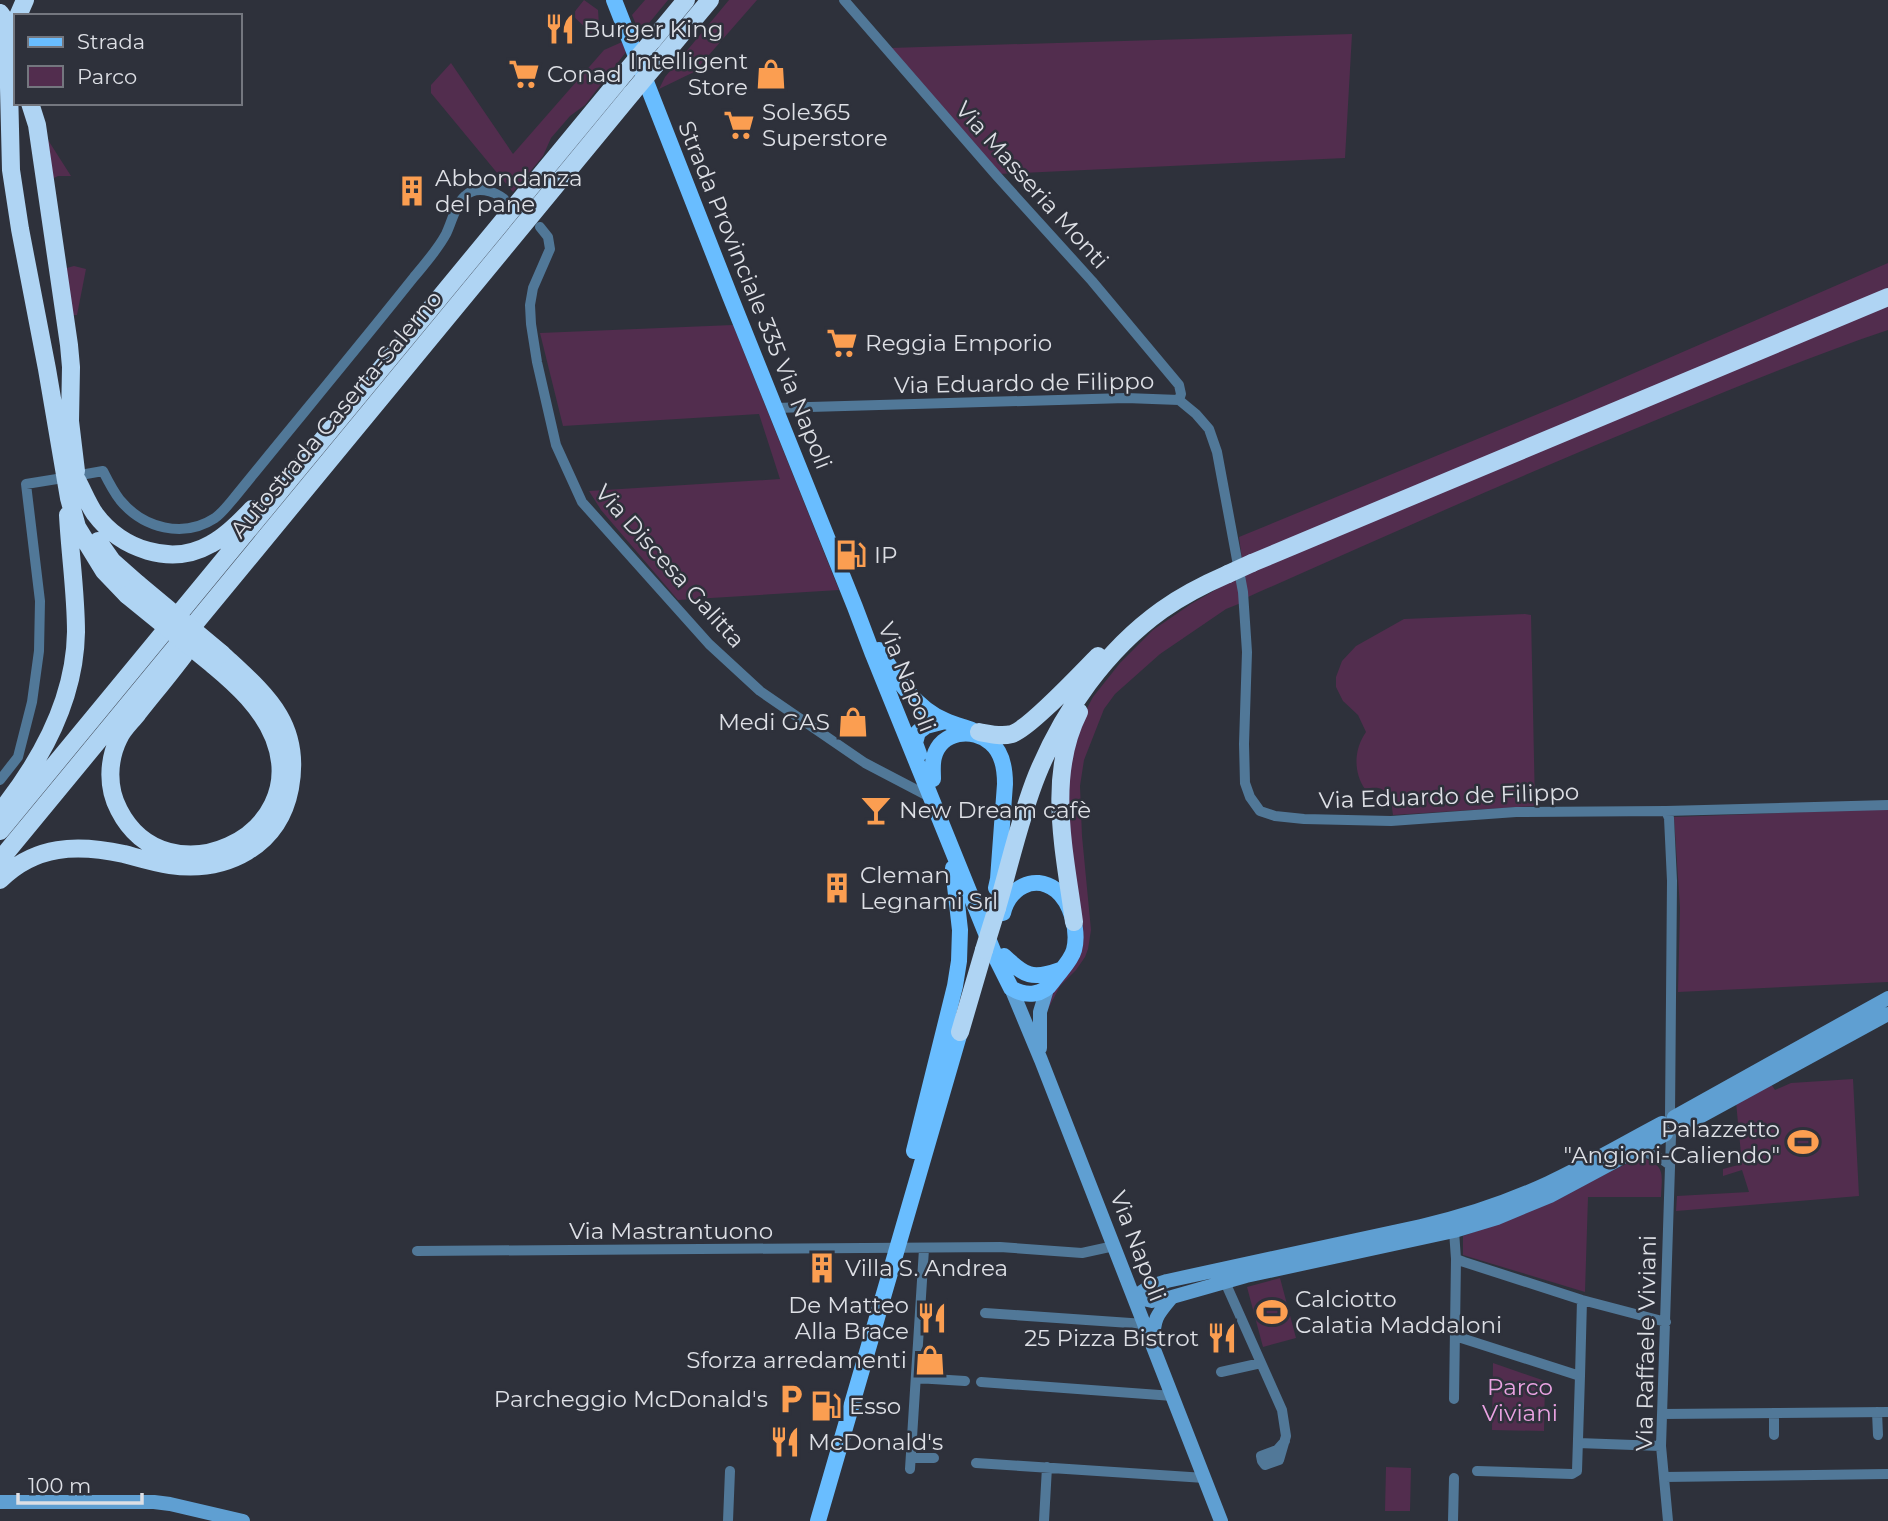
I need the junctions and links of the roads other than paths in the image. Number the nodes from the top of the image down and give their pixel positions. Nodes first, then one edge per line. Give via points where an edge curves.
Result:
1 (614, 0) edge
2 (686, 0) edge
3 (710, 0) edge
4 (844, 0) edge
5 (0, 13) edge
6 (31, 105) edge
7 (504, 199) dead end
8 (540, 227) dead end
9 (1888, 296) edge
10 (377, 373) junction
11 (1179, 400) junction
12 (775, 408) junction
13 (72, 479) junction
14 (257, 548) junction
15 (855, 607) junction
16 (1152, 618) junction
17 (1135, 632) junction
18 (879, 650) junction
19 (218, 660) junction
20 (945, 721) junction
21 (979, 732) joint
22 (916, 737) junction
23 (933, 779) junction
24 (0, 780) edge
25 (931, 797) junction
26 (1888, 805) edge
27 (0, 811) edge
28 (1666, 811) junction
29 (940, 820) junction
30 (0, 831) edge
31 (948, 841) junction
32 (0, 860) edge
33 (0, 880) edge
34 (997, 909) junction
35 (1074, 922) junction
36 (989, 952) junction
37 (1060, 970) junction
38 (1031, 976) junction
39 (1011, 988) junction
40 (1047, 989) junction
41 (1888, 998) edge
42 (1888, 1014) edge
43 (960, 1032) joint
44 (1041, 1060) junction
45 (1671, 1125) junction
46 (1635, 1151) junction
47 (1670, 1165) junction
48 (1454, 1231) junction
49 (1375, 1242) junction
50 (1114, 1245) junction
51 (898, 1246) junction
52 (924, 1249) junction
53 (417, 1251) dead end
54 (1456, 1259) junction
55 (1124, 1270) junction
56 (1167, 1281) junction
57 (1225, 1282) junction
58 (1134, 1297) junction
59 (1172, 1297) junction
60 (1582, 1300) junction
61 (985, 1313) dead end
62 (1666, 1322) junction
63 (1144, 1324) junction
64 (1455, 1336) junction
65 (1153, 1346) junction
66 (1261, 1363) junction
67 (1221, 1372) dead end
68 (1580, 1376) junction
69 (916, 1378) junction
70 (965, 1381) dead end
71 (981, 1382) dead end
72 (1173, 1395) junction
73 (1454, 1399) dead end
74 (1883, 1412) edge
75 (1774, 1413) junction
76 (1662, 1414) junction
77 (1774, 1435) dead end
78 (1878, 1435) dead end
79 (1285, 1441) dead end
80 (1577, 1443) junction
81 (1661, 1446) junction
82 (933, 1458) dead end
83 (976, 1463) dead end
84 (1047, 1468) junction
85 (730, 1471) dead end
86 (1477, 1471) dead end
87 (1888, 1474) edge
88 (1664, 1477) junction
89 (1205, 1478) junction
90 (1454, 1478) dead end
91 (0, 1502) edge
92 (243, 1521) edge
93 (728, 1521) edge
94 (818, 1521) edge
95 (1044, 1521) edge
96 (1222, 1521) edge
97 (1453, 1521) edge
98 (1668, 1521) edge

1 - 12 main road, Strada Provinciale 335 Via Napoli
2 - 10 highway, Autostrada Caserta-Salerno, bridge
3 - 14 highway, Autostrada Caserta-Salerno, bridge
4 - 11 street, Via Masseria Monti via 1092,281 1178,385
5 - 13 highway via 8,47 10,170
6 - 13 highway via 69,345
7 - 13 street via 481,190 465,195 446,234 414,277 214,519 175,529 153,525 120,501 103,471
8 - 25 street, Via Discesa Galitta via 550,249 530,305 535,349 556,445 582,502 709,643 760,691 865,763
9 - 16 highway, bridge via 1228,573
10 - 13 highway via 338,403 251,511 222,537 198,550 171,555 131,546 94,513
10 - 30 highway, Autostrada Caserta-Salerno
11 - 12 street, Via Eduardo de Filippo
11 - 28 street, Via Eduardo de Filippo via 1209,429 1217,452 1243,592 1245,783 1260,811 1304,819 1391,821 1516,812
12 - 15 main road, Strada Provinciale 335 Via Napoli
13 - 19 highway, bridge via 90,529 133,590
13 - 24 street via 26,484 40,629 27,725 18,757
13 - 27 highway via 70,542 76,636 67,689 33,767
14 - 19 highway via 232,595 119,737 115,748 110,776 117,807 136,834 167,851 206,854 223,849 264,821 275,802 279,761 273,737
14 - 32 highway, Autostrada Caserta-Salerno
15 - 18 main road, Via Napoli
15 - 25 main road, Via Napoli
16 - 17 highway
16 - 21 highway via 1136,623 1017,731 998,736
17 - 34 highway via 1096,673 1056,735 1030,795
17 - 35 highway via 1126,651 1087,697 1064,755 1060,804
18 - 20 main road via 906,690
18 - 22 main road, Via Napoli
19 - 33 highway via 272,702 288,734 293,775 287,804 260,844 242,856 196,867 100,850 62,849 40,853
20 - 21 main road
20 - 22 main road via 922,729
22 - 23 main road, Via Napoli
22 - 29 main road via 915,747
23 - 34 main road via 934,755 948,736 978,736 999,754 1005,784
23 - 36 main road, Via Napoli
25 - 29 main road, Via Napoli
26 - 28 street
28 - 45 street via 1672,881
29 - 31 main road, Via Napoli
31 - 39 main road, Via Napoli
31 - 51 main road via 960,930 959,961 903,1198
34 - 35 main road via 1021,887 1031,884 1054,888
34 - 36 highway, bridge
35 - 37 main road via 1074,950
36 - 38 main road
36 - 39 main road, Via Napoli
36 - 43 highway
37 - 38 main road
37 - 40 main road
38 - 39 main road
39 - 40 main road via 1024,995
39 - 44 street, Via Napoli
40 - 44 street via 1040,1012
41 - 45 street
42 - 45 street
43 - 51 main road
44 - 50 street, Via Napoli
45 - 46 street
45 - 47 street, Via Raffaele Viviani
45 - 49 street via 1496,1205
46 - 47 street
46 - 48 street via 1550,1196
47 - 62 street, Via Raffaele Viviani
48 - 49 street
48 - 54 street
49 - 56 street
49 - 57 street
50 - 52 street, Via Mastrantuono via 1082,1253 1000,1247
50 - 55 street, Via Napoli
51 - 52 street, Via Mastrantuono
51 - 53 street, Via Mastrantuono
51 - 94 main road
52 - 69 street
54 - 60 street
54 - 64 street
55 - 56 street via 1140,1282
55 - 58 street, Via Napoli
56 - 58 street
57 - 59 street
57 - 66 street
58 - 59 street via 1152,1301
58 - 63 street, Via Napoli
59 - 65 street via 1154,1324
60 - 62 street
60 - 68 street
61 - 63 street
62 - 76 street, Via Raffaele Viviani
63 - 65 street, Via Napoli
64 - 68 street
64 - 73 street
65 - 72 street, Via Napoli
66 - 67 street
66 - 79 street via 1282,1410
68 - 80 street
69 - 70 street
69 - 82 street via 910,1463
71 - 72 street
72 - 89 street, Via Napoli
74 - 75 street
74 - 78 street
75 - 76 street
75 - 77 street
76 - 81 street, Via Raffaele Viviani
80 - 81 street
80 - 86 street via 1577,1471 1572,1474
81 - 88 street, Via Raffaele Viviani
83 - 84 street
84 - 89 street
84 - 95 street
85 - 93 street
87 - 88 street
88 - 98 street, Via Raffaele Viviani
89 - 96 street, Via Napoli
90 - 97 street
91 - 92 street via 154,1502

